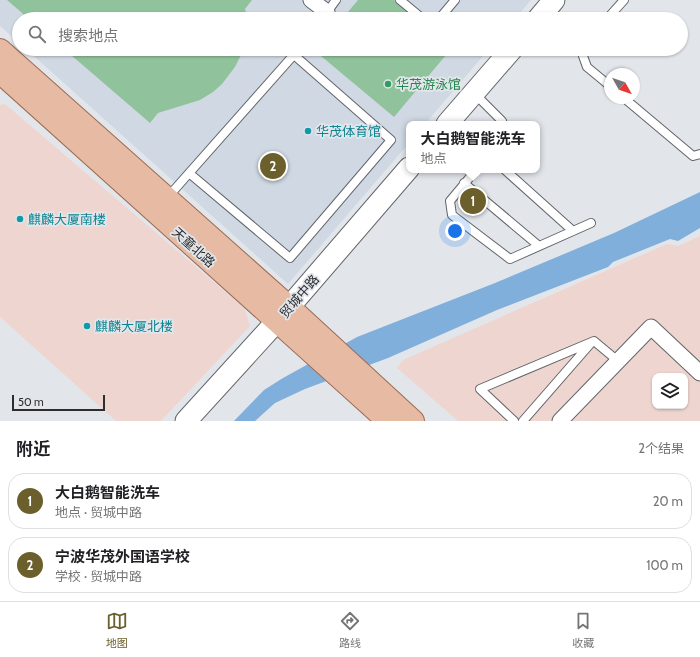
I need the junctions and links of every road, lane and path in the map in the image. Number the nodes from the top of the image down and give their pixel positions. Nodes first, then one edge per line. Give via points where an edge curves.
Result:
1 (311, 0) edge
2 (336, 0) edge
3 (400, 0) edge
4 (455, 0) edge
5 (554, 0) edge
6 (624, 0) edge
7 (321, 12) edge
8 (327, 12) edge
9 (415, 12) edge
10 (445, 12) edge
11 (544, 12) edge
12 (613, 12) edge
13 (0, 50) edge
14 (292, 56) edge
15 (300, 56) edge
16 (506, 56) edge
17 (583, 56) edge
18 (0, 72) edge
19 (604, 81) edge
20 (474, 93) junction
21 (631, 104) edge
22 (450, 121) edge
23 (502, 121) edge
24 (700, 154) edge
25 (406, 171) edge
26 (189, 173) junction
27 (473, 173) edge
28 (508, 173) edge
29 (464, 183) junction
30 (160, 205) junction
31 (591, 223) dead end
32 (573, 231) junction
33 (539, 246) junction
34 (283, 314) junction
35 (594, 341) junction
36 (618, 361) junction
37 (700, 373) edge
38 (375, 398) junction
39 (186, 421) edge
40 (388, 421) edge
41 (413, 421) edge
42 (514, 421) edge
43 (523, 421) edge
44 (560, 421) edge

1 - 7 street
2 - 8 lane
3 - 9 lane
4 - 10 lane
5 - 11 main road
6 - 12 lane
13 - 30 main road
14 - 26 lane
15 - 26 lane via 391,140 290,258
16 - 20 main road
17 - 19 lane via 587,67
18 - 30 main road, 天童北路
20 - 22 main road
20 - 23 lane
21 - 24 lane via 693,156
25 - 34 main road, 贸城中路
26 - 30 lane
27 - 29 lane
28 - 32 lane
29 - 33 lane
29 - 33 lane via 450,201 452,215 510,259
30 - 34 main road, 天童北路
31 - 32 lane
32 - 33 lane
34 - 38 main road, 天童北路
34 - 39 main road, 贸城中路
35 - 36 lane
35 - 42 lane via 480,389
35 - 43 lane
36 - 37 street via 651,327
36 - 44 street
38 - 40 main road, 天童北路
38 - 41 main road

